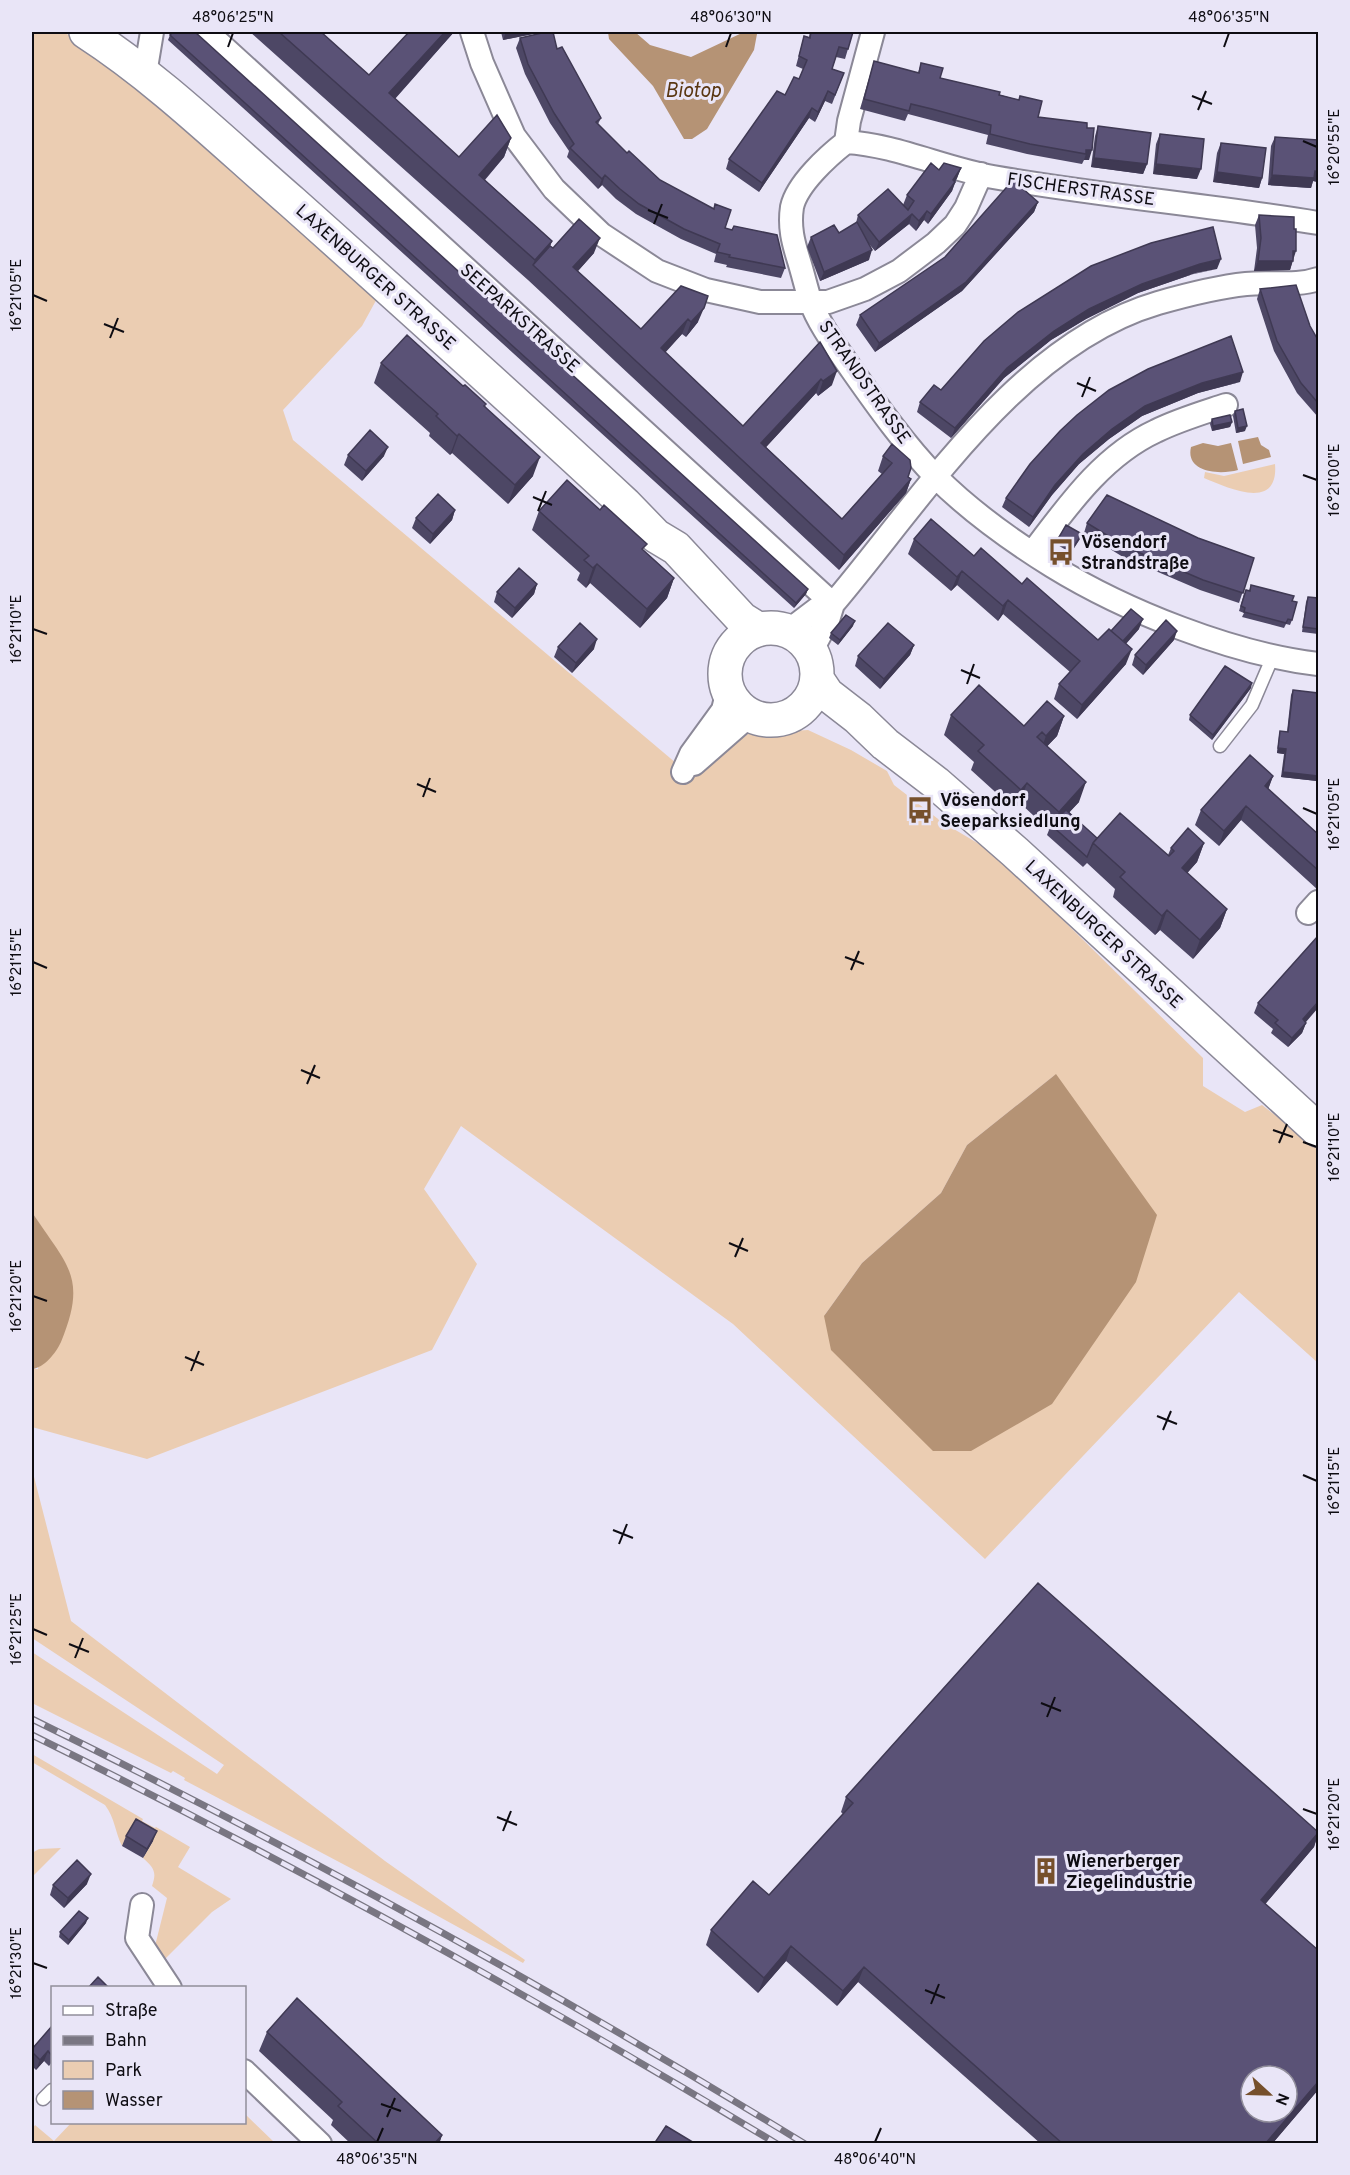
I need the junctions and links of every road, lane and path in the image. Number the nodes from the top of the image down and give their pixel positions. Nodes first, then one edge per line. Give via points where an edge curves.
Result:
1 (86, 32) edge
2 (152, 32) edge
3 (207, 32) edge
4 (472, 32) edge
5 (873, 32) edge
6 (145, 74) junction
7 (846, 142) junction
8 (981, 174) junction
9 (1318, 223) edge
10 (1318, 279) edge
11 (811, 302) junction
12 (1226, 405) dead end
13 (937, 477) junction
14 (656, 536) junction
15 (1032, 553) junction
16 (833, 604) junction
17 (794, 647) junction
18 (729, 655) junction
19 (1273, 656) junction
20 (1318, 664) edge
21 (728, 690) junction
22 (795, 714) junction
23 (750, 715) junction
24 (885, 744) junction
25 (1220, 746) dead end
26 (1318, 1130) edge
27 (142, 1905) dead end
28 (164, 1985) edge
29 (246, 2072) edge
30 (51, 2091) edge
31 (43, 2099) dead end
32 (320, 2144) edge

1 - 6 main road, LAXENBURGER STRASSE
2 - 6 street
3 - 16 street, SEEPARKSTRASSE
4 - 11 street via 514,136 554,189 601,234 657,271 706,290 760,302
5 - 7 street
6 - 14 main road, LAXENBURGER STRASSE via 413,309
7 - 8 street, FISCHERSTRASSE via 867,143
7 - 11 street via 827,156 792,205 790,232
8 - 9 street, FISCHERSTRASSE
8 - 11 street via 955,225 899,272 828,302
10 - 13 street via 1225,287 1116,318 1073,343 1013,392
11 - 13 street, STRANDSTRASSE via 834,344 888,421
12 - 15 street via 1155,431 1124,450 1091,479
13 - 15 street, STRANDSTRASSE
13 - 16 street
14 - 17 main road, LAXENBURGER STRASSE via 676,548 742,619
14 - 18 main road, LAXENBURGER STRASSE via 727,637
15 - 19 street, STRANDSTRASSE via 1077,581 1186,631
16 - 17 street via 828,620
17 - 18 main road via 738,641
17 - 22 main road via 813,695
17 - 24 main road, LAXENBURGER STRASSE via 827,694
18 - 21 main road via 725,681
19 - 20 street, STRANDSTRASSE
19 - 25 lane via 1252,705
21 - 23 main road via 736,704
21 - 23 street via 723,710 691,754 683,772
22 - 23 main road via 765,720
22 - 24 main road, LAXENBURGER STRASSE via 815,714
24 - 26 main road, LAXENBURGER STRASSE via 1015,852
27 - 28 street via 137,1938
29 - 32 street
30 - 31 lane

